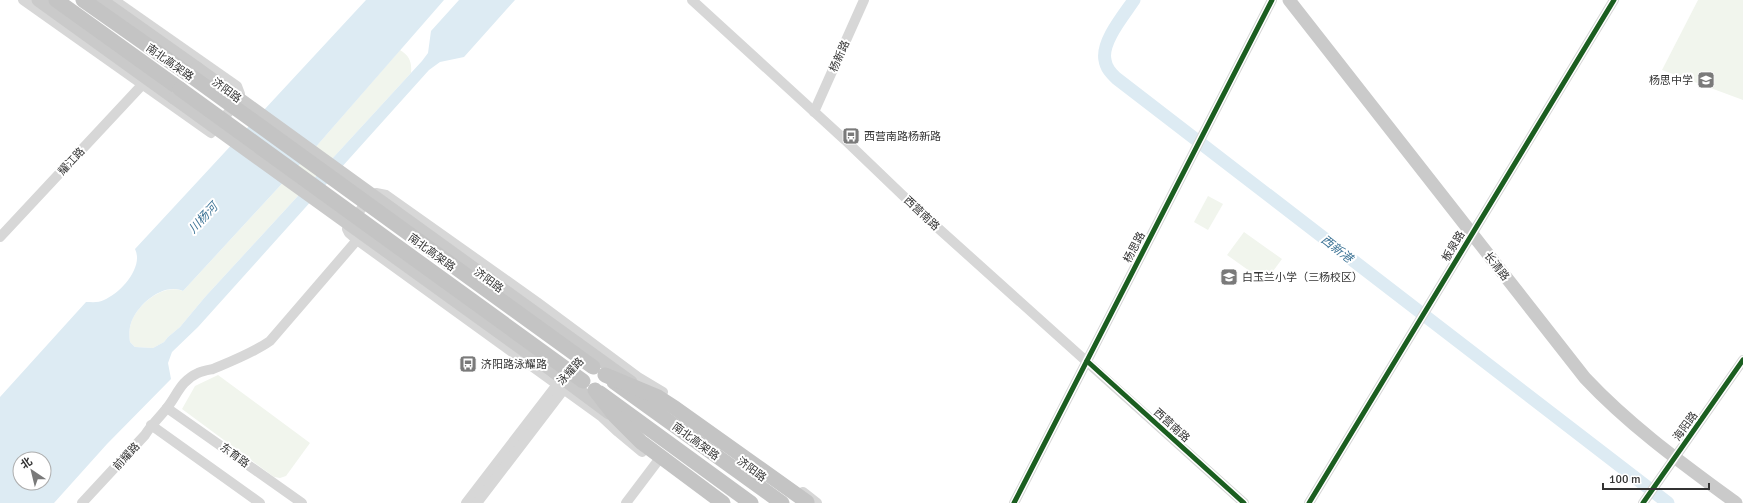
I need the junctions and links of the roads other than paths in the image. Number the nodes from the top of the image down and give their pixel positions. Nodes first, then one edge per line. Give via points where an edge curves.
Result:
1 (22, 0) edge
2 (38, 0) edge
3 (56, 0) edge
4 (83, 0) edge
5 (101, 0) edge
6 (114, 0) edge
7 (692, 0) edge
8 (864, 0) edge
9 (1272, 0) edge
10 (1289, 0) edge
11 (1614, 0) edge
12 (142, 85) junction
13 (814, 112) junction
14 (1472, 234) junction
15 (0, 237) edge
16 (357, 240) junction
17 (589, 352) junction
18 (1743, 360) edge
19 (1087, 361) junction
20 (605, 375) junction
21 (561, 382) junction
22 (595, 390) junction
23 (167, 408) junction
24 (151, 425) junction
25 (1675, 458) junction
26 (657, 462) junction
27 (1643, 502) edge
28 (82, 503) edge
29 (260, 503) edge
30 (302, 503) edge
31 (466, 503) edge
32 (477, 503) edge
33 (626, 503) edge
34 (712, 503) edge
35 (723, 503) edge
36 (731, 503) edge
37 (751, 503) edge
38 (782, 503) edge
39 (808, 503) edge
40 (1014, 503) edge
41 (1244, 503) edge
42 (1309, 503) edge
43 (1736, 503) edge

1 - 12 street
2 - 21 main road, bridge
3 - 22 highway, 南北高架路, bridge
4 - 20 highway, 南北高架路, bridge
5 - 17 main road, 济阳路, bridge
6 - 12 street via 237,86 240,94 238,101 211,133
7 - 13 street, 西营南路
8 - 13 street, 杨新路
9 - 19 street, 杨思路
10 - 14 main road, 长清路
11 - 14 street, 板泉路
12 - 15 street, 耀江路
13 - 19 street, 西营南路 via 919,211
14 - 25 main road, 长清路 via 1591,384 1635,426
14 - 42 street, 板泉路
16 - 21 street
16 - 23 street, 前耀路 via 270,341 257,350 198,373 176,391
16 - 39 street via 349,233 349,225 371,196 376,193 386,195 638,377 678,401
17 - 21 street, 泳耀路
17 - 39 main road, 济阳路
18 - 25 street, 海阳路
19 - 40 street, 杨思路
19 - 41 street, 西营南路
20 - 38 highway, 南北高架路, bridge
20 - 39 highway, bridge via 676,408
21 - 26 street via 628,441
21 - 31 street, 泳耀路
21 - 32 street, 泳耀路
21 - 36 main road
22 - 35 highway, bridge via 615,416 641,442
22 - 37 highway, 南北高架路, bridge
23 - 24 street, 前耀路
23 - 30 street, 东育路
24 - 28 street, 前耀路 via 145,435
24 - 29 street
25 - 27 street, 海阳路
25 - 43 main road, 长清路
26 - 33 street
26 - 34 street

